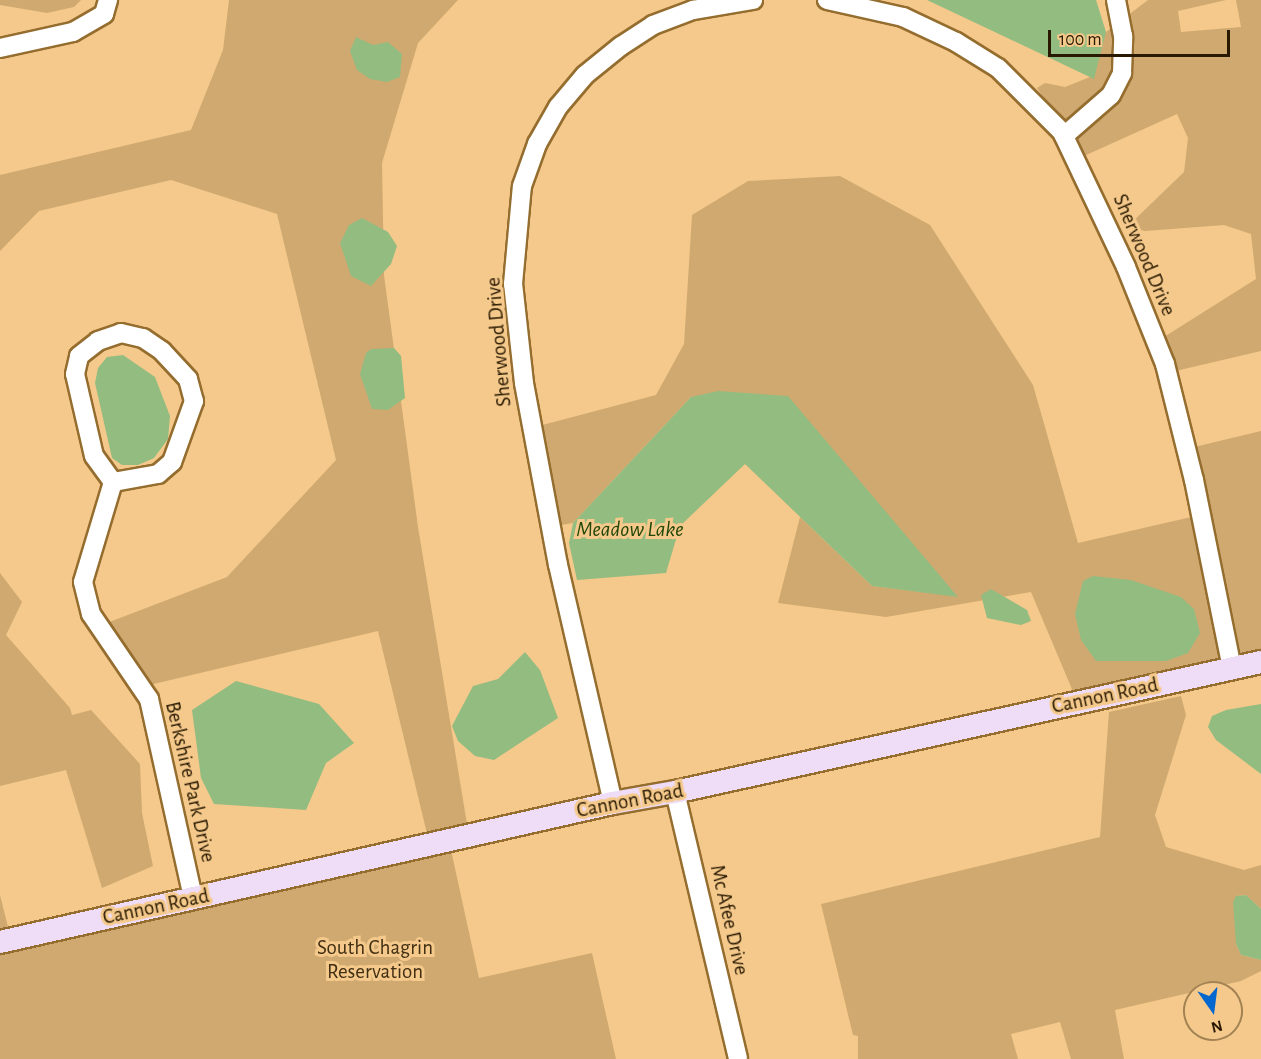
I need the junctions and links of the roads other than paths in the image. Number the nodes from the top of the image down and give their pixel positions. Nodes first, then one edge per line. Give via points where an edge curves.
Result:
1 (108, 0) edge
2 (753, 0) edge
3 (827, 0) edge
4 (1116, 0) edge
5 (865, 3) edge
6 (0, 48) edge
7 (1064, 136) junction
8 (113, 482) junction
9 (1261, 662) edge
10 (1232, 669) junction
11 (675, 792) junction
12 (613, 802) junction
13 (193, 898) junction
14 (0, 942) edge
15 (738, 1059) edge

1 - 6 street via 104,14 73,32
2 - 12 street, Sherwood Drive via 673,17 653,25 612,53 585,75 558,108 537,144 522,186 513,284 520,357 558,565
3 - 5 street, Sherwood Drive
4 - 7 street via 1123,36 1122,73 1111,95
5 - 7 street, Sherwood Drive via 956,42 998,68
7 - 10 street, Sherwood Drive via 1126,267 1165,364 1194,480
8 - 8 street via 158,474 172,462 182,444 194,401 188,379 162,351 143,338 121,333 98,341 79,356 75,374 94,456
8 - 13 street, Berkshire Park Drive via 83,582 91,614 149,699
9 - 10 main road, Cannon Road
10 - 11 main road, Cannon Road
11 - 12 main road, Cannon Road
11 - 15 street, Mc Afee Drive
12 - 13 main road, Cannon Road
13 - 14 main road, Cannon Road

